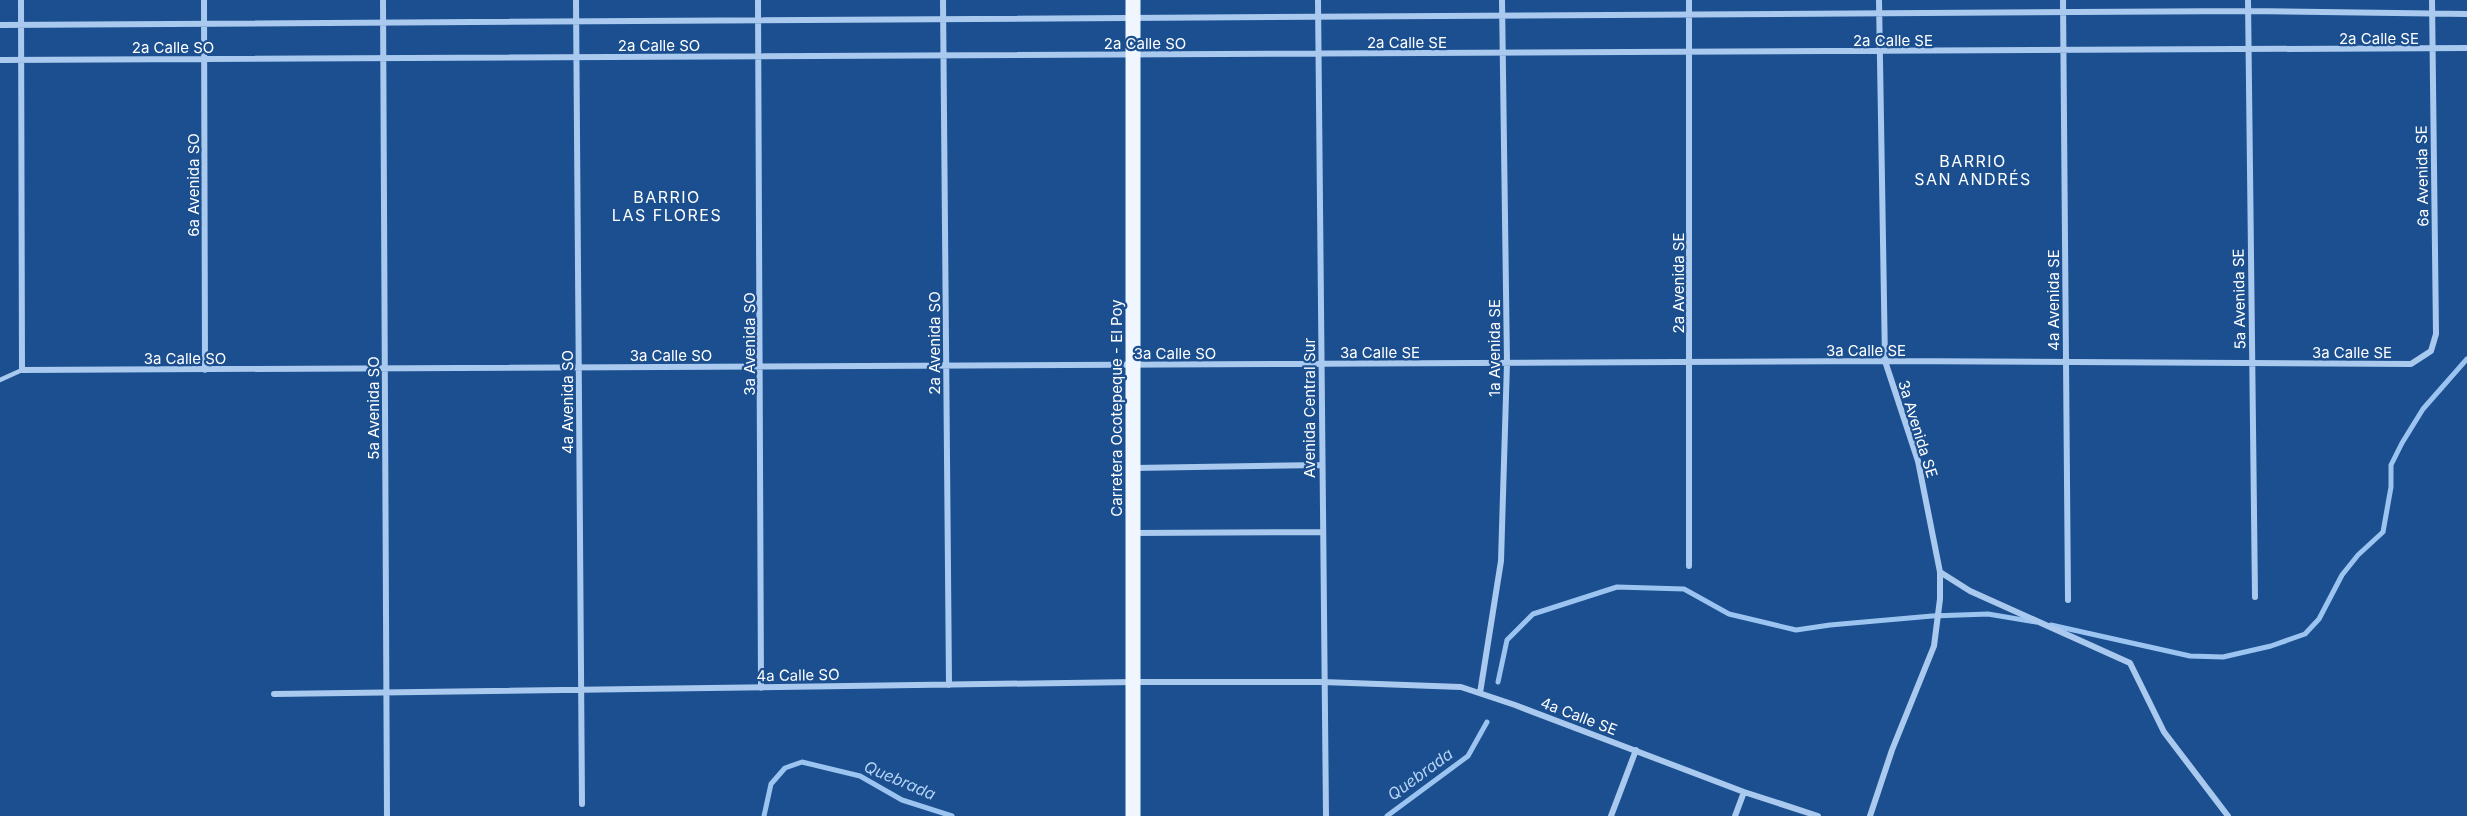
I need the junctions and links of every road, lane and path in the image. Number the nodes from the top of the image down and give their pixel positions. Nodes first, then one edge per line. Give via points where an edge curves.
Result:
1 (21, 0) edge
2 (204, 0) edge
3 (383, 0) edge
4 (576, 0) edge
5 (758, 0) edge
6 (943, 0) edge
7 (1133, 0) edge
8 (1317, 0) edge
9 (1502, 0) edge
10 (1689, 0) edge
11 (1879, 0) edge
12 (2063, 0) edge
13 (2248, 0) edge
14 (2432, 0) edge
15 (2248, 11) junction
16 (2063, 13) junction
17 (1879, 14) junction
18 (2432, 14) junction
19 (2467, 14) edge
20 (1689, 15) junction
21 (1502, 16) junction
22 (1318, 17) junction
23 (1133, 18) junction
24 (943, 19) junction
25 (759, 20) junction
26 (576, 21) junction
27 (383, 23) junction
28 (21, 24) junction
29 (204, 24) junction
30 (0, 25) edge
31 (2467, 48) edge
32 (2249, 50) junction
33 (2433, 50) junction
34 (2063, 51) junction
35 (1880, 52) junction
36 (1690, 53) junction
37 (1318, 54) junction
38 (1502, 54) junction
39 (1133, 55) junction
40 (944, 56) junction
41 (576, 57) junction
42 (759, 57) junction
43 (384, 58) junction
44 (204, 59) junction
45 (0, 60) edge
46 (21, 60) junction
47 (1885, 361) junction
48 (1691, 362) junction
49 (2066, 362) junction
50 (1507, 363) junction
51 (2252, 363) junction
52 (1321, 364) junction
53 (2411, 364) joint
54 (1134, 365) junction
55 (946, 366) junction
56 (761, 367) junction
57 (579, 368) junction
58 (205, 369) junction
59 (385, 369) junction
60 (22, 370) junction
61 (0, 380) edge
62 (1322, 465) junction
63 (1134, 468) junction
64 (1322, 532) junction
65 (1134, 533) junction
66 (1689, 566) dead end
67 (1940, 572) junction
68 (2255, 597) dead end
69 (2067, 600) dead end
70 (1134, 682) junction
71 (1323, 682) junction
72 (949, 685) junction
73 (761, 688) junction
74 (582, 690) junction
75 (386, 693) junction
76 (1480, 693) junction
77 (274, 694) dead end
78 (1636, 750) junction
79 (1744, 792) junction
80 (582, 804) dead end
81 (387, 816) edge
82 (1133, 816) edge
83 (1326, 816) edge
84 (1611, 816) edge
85 (1735, 816) edge
86 (1818, 816) edge
87 (1870, 816) edge
88 (2228, 816) edge

1 - 28 street
2 - 29 street, 6a Avenida SO
3 - 27 street, 5a Avenida SO
4 - 26 street, 4a Avenida SO
5 - 25 street, 3a Avenida SO
6 - 24 street, 2a Avenida SO
7 - 23 main road, Carretera Ocotepeque - El Poy
8 - 22 street, Avenida Central Sur
9 - 21 street, 1a Avenida SE
10 - 20 street, 2a Avenida SE
11 - 17 street, 3a Avenida SE
12 - 16 street, 4a Avenida SE
13 - 15 street, 5a Avenida SE
14 - 18 street, 6a Avenida SE
15 - 16 street, 2a Calle SE
15 - 18 street, 2a Calle SE
15 - 32 street, 5a Avenida SE
16 - 17 street, 2a Calle SE
16 - 34 street, 4a Avenida SE
17 - 20 street, 2a Calle SE
17 - 35 street, 3a Avenida SE
18 - 19 street, 2a Calle SE
18 - 33 street, 6a Avenida SE
20 - 21 street, 2a Calle SE
20 - 36 street, 2a Avenida SE
21 - 22 street, 2a Calle SE
21 - 38 street, 1a Avenida SE
22 - 23 street, 2a Calle SO
22 - 37 street, Avenida Central Sur
23 - 24 street, 2a Calle SO
23 - 39 main road, Carretera Ocotepeque - El Poy
24 - 25 street, 2a Calle SO
24 - 40 street, 2a Avenida SO
25 - 26 street, 2a Calle SO
25 - 42 street, 3a Avenida SO
26 - 27 street, 2a Calle SO
26 - 41 street, 4a Avenida SO
27 - 29 street, 2a Calle SO
27 - 43 street, 5a Avenida SO
28 - 29 street, 2a Calle SO
28 - 30 street, 2a Calle SO
28 - 46 street
29 - 44 street, 6a Avenida SO
31 - 33 street, 2a Calle SE
32 - 33 street, 2a Calle SE
32 - 34 street, 2a Calle SE
32 - 51 street, 5a Avenida SE
33 - 53 street, 6a Avenida SE via 2436,334 2431,351
34 - 35 street, 2a Calle SE
34 - 49 street, 4a Avenida SE
35 - 36 street, 2a Calle SE
35 - 47 street, 3a Avenida SE
36 - 38 street, 2a Calle SE
36 - 48 street, 2a Avenida SE
37 - 38 street, 2a Calle SE
37 - 39 street, 2a Calle SO
37 - 52 street, Avenida Central Sur
38 - 50 street, 1a Avenida SE
39 - 40 street, 2a Calle SO
39 - 54 main road, Carretera Ocotepeque - El Poy
40 - 42 street, 2a Calle SO
40 - 55 street, 2a Avenida SO
41 - 42 street, 2a Calle SO
41 - 43 street, 2a Calle SO
41 - 57 street, 4a Avenida SO
42 - 56 street, 3a Avenida SO
43 - 44 street, 2a Calle SO
43 - 59 street, 5a Avenida SO
44 - 46 street, 2a Calle SO
44 - 58 street, 6a Avenida SO
45 - 46 street, 2a Calle SO
46 - 60 street
47 - 48 street, 3a Calle SE
47 - 49 street, 3a Calle SE
47 - 67 street, 3a Avenida SE via 1918,461
48 - 50 street, 3a Calle SE
48 - 66 street, 2a Avenida SE
49 - 51 street, 3a Calle SE
49 - 69 street, 4a Avenida SE
50 - 52 street, 3a Calle SE
50 - 76 street, 1a Avenida SE via 1502,561
51 - 53 street, 3a Calle SE
51 - 68 street, 5a Avenida SE
52 - 54 street, 3a Calle SO
52 - 62 street, Avenida Central Sur
54 - 55 street, 3a Calle SO
54 - 63 main road, Carretera Ocotepeque - El Poy
55 - 56 street, 3a Calle SO
55 - 72 street, 2a Avenida SO
56 - 57 street, 3a Calle SO
56 - 73 street, 3a Avenida SO
57 - 59 street, 3a Calle SO
57 - 74 street, 4a Avenida SO
58 - 59 street, 3a Calle SO
58 - 60 street, 3a Calle SO
59 - 75 street, 5a Avenida SO
60 - 61 lane
62 - 63 street
62 - 64 street, Avenida Central Sur
63 - 65 main road, Carretera Ocotepeque - El Poy
64 - 65 street
64 - 71 street, Avenida Central Sur
65 - 70 main road, Carretera Ocotepeque - El Poy
67 - 87 street, 3a Avenida SE via 1934,646
67 - 88 street via 1970,591 2130,663 2164,732
70 - 71 street, 4a Calle SO
70 - 72 street, 4a Calle SO
70 - 82 main road, Carretera Ocotepeque - El Poy
71 - 76 street, 4a Calle SE via 1461,687
71 - 83 street, Avenida Central Sur
72 - 73 street, 4a Calle SO
73 - 74 street, 4a Calle SO
74 - 75 street, 4a Calle SO
74 - 80 street, 4a Avenida SO
75 - 77 street, 4a Calle SO
75 - 81 street, 5a Avenida SO
76 - 78 street, 4a Calle SE
78 - 79 street, 4a Calle SE
78 - 84 street
79 - 85 street
79 - 86 street, 4a Calle SE

